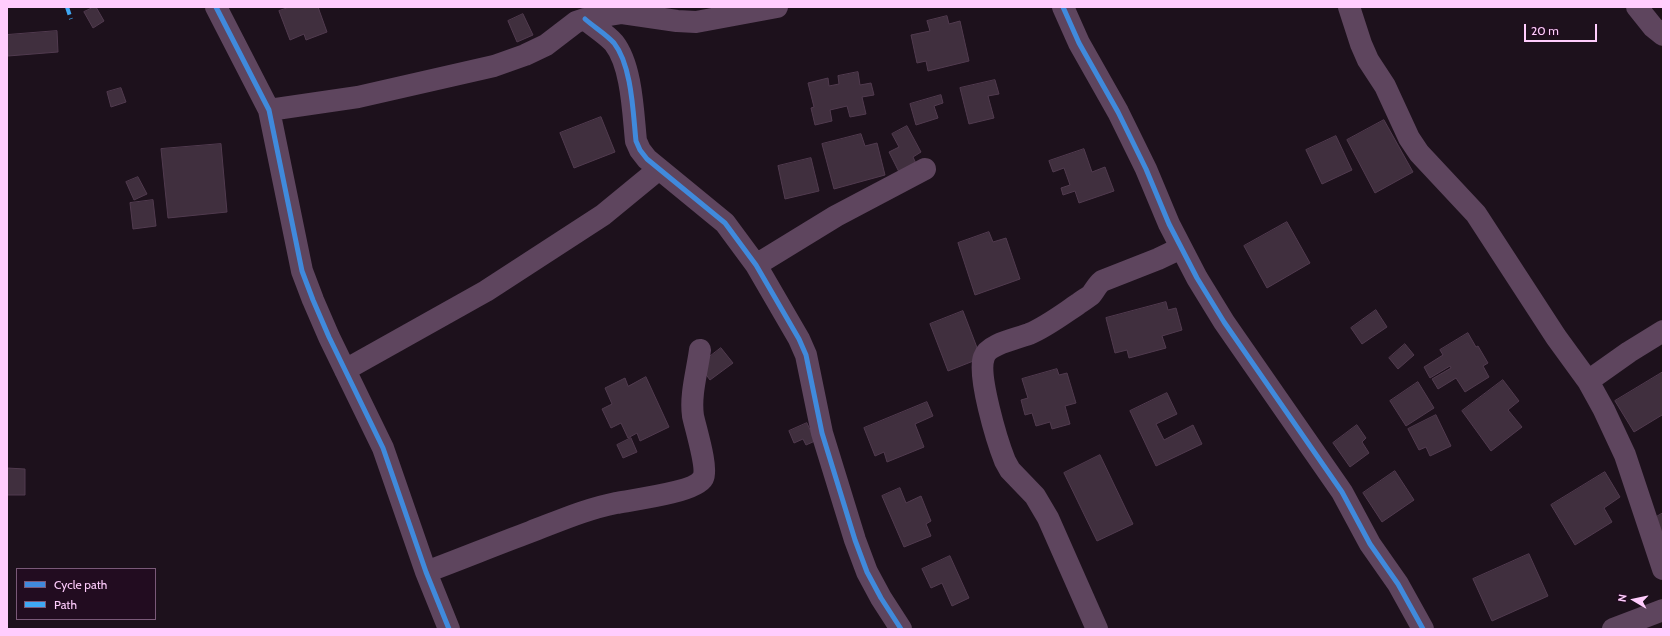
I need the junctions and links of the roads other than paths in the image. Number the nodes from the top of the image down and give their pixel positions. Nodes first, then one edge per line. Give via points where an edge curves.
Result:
1 (216, 7) edge
2 (777, 7) edge
3 (1063, 7) edge
4 (1349, 7) edge
5 (1637, 7) edge
6 (621, 10) edge
7 (585, 20) junction
8 (1663, 35) edge
9 (269, 110) junction
10 (659, 169) junction
11 (926, 169) dead end
12 (1181, 248) junction
13 (756, 265) junction
14 (1663, 331) edge
15 (700, 350) dead end
16 (345, 370) junction
17 (1588, 381) junction
18 (1663, 569) edge
19 (426, 572) junction
20 (1663, 610) edge
21 (449, 629) edge
22 (901, 629) edge
23 (1098, 629) edge
24 (1423, 629) edge
25 (1613, 629) edge

1 - 9 street
2 - 6 street via 696,22 677,21
3 - 12 street via 1079,43 1122,119
4 - 17 street via 1368,60 1416,148 1432,169 1476,214 1556,337
5 - 8 street
6 - 7 street
7 - 9 street via 576,22 546,45 494,66 358,97
7 - 10 street via 614,43 621,57 627,75 636,141 647,159
9 - 16 street via 302,271
10 - 13 street via 725,223
10 - 16 street via 603,215 486,291
11 - 13 street via 836,216
12 - 23 street via 1102,281 1090,295 1061,316 1030,334 988,350 982,366 983,381 1005,461 1010,470 1035,496 1048,518
12 - 24 street via 1224,322 1342,492 1370,544 1398,584
13 - 22 street via 806,355 822,433 854,540 867,572
14 - 17 street
15 - 19 street via 692,404 705,465 701,481 670,493 585,511
16 - 19 street via 383,448
17 - 18 street via 1624,455
19 - 21 street
20 - 25 street

